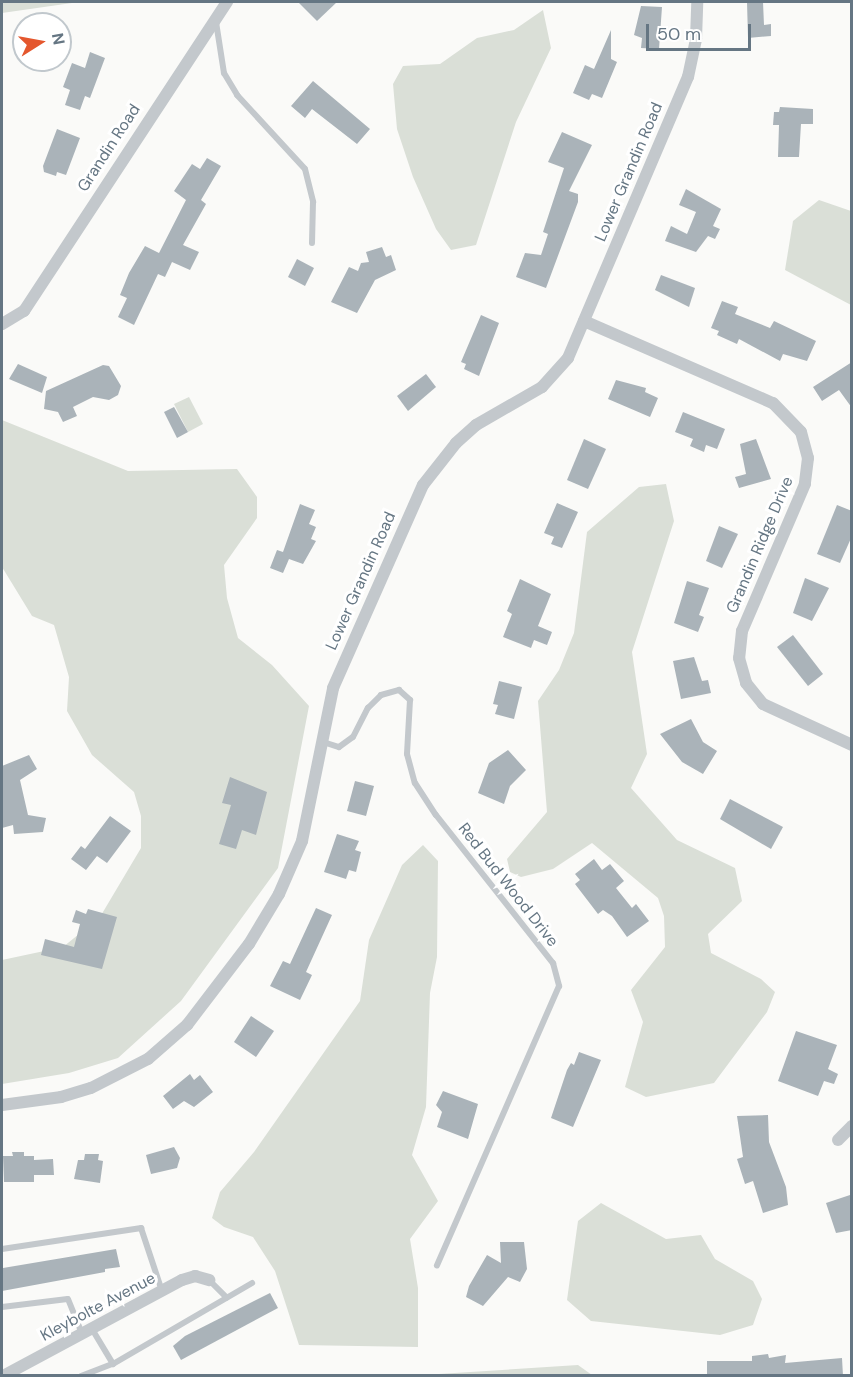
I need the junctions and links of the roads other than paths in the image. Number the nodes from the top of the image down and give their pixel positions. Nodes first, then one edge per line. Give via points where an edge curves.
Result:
1 (226, 2) edge
2 (698, 2) edge
3 (215, 18) junction
4 (312, 243) dead end
5 (584, 321) junction
6 (2, 324) edge
7 (320, 741) junction
8 (852, 745) edge
9 (2, 1105) edge
10 (852, 1126) edge
11 (838, 1140) dead end
12 (2, 1250) edge
13 (437, 1265) dead end
14 (209, 1280) joint
15 (252, 1283) dead end
16 (162, 1291) junction
17 (227, 1298) junction
18 (2, 1307) edge
19 (87, 1331) junction
20 (113, 1364) junction
21 (3, 1376) edge
22 (81, 1376) edge

1 - 3 street, Grandin Road
2 - 5 street, Lower Grandin Road via 688,77
3 - 4 lane via 224,73 237,95 305,169 313,202
3 - 6 street, Grandin Road via 21,314
5 - 7 street, Lower Grandin Road via 568,358 556,374 542,387 476,425 438,462 423,484 333,688
5 - 8 street, Grandin Ridge Drive via 773,403 801,432 808,458 805,484 742,631 739,658 746,683 763,704
7 - 9 street, Lower Grandin Road via 310,811 290,872 249,944 187,1025 148,1059 92,1088 61,1097
7 - 13 lane, Red Bud Wood Drive via 339,747 353,736 368,708 381,695 399,690 410,700 407,754 415,783 553,963 559,986
10 - 11 street
12 - 16 lane via 141,1228
14 - 16 street, Kleybolte Avenue via 195,1276
14 - 17 lane
15 - 17 lane
16 - 19 street, Kleybolte Avenue
17 - 20 lane
18 - 19 lane via 68,1299
19 - 20 lane
19 - 21 street, Kleybolte Avenue
20 - 22 lane

